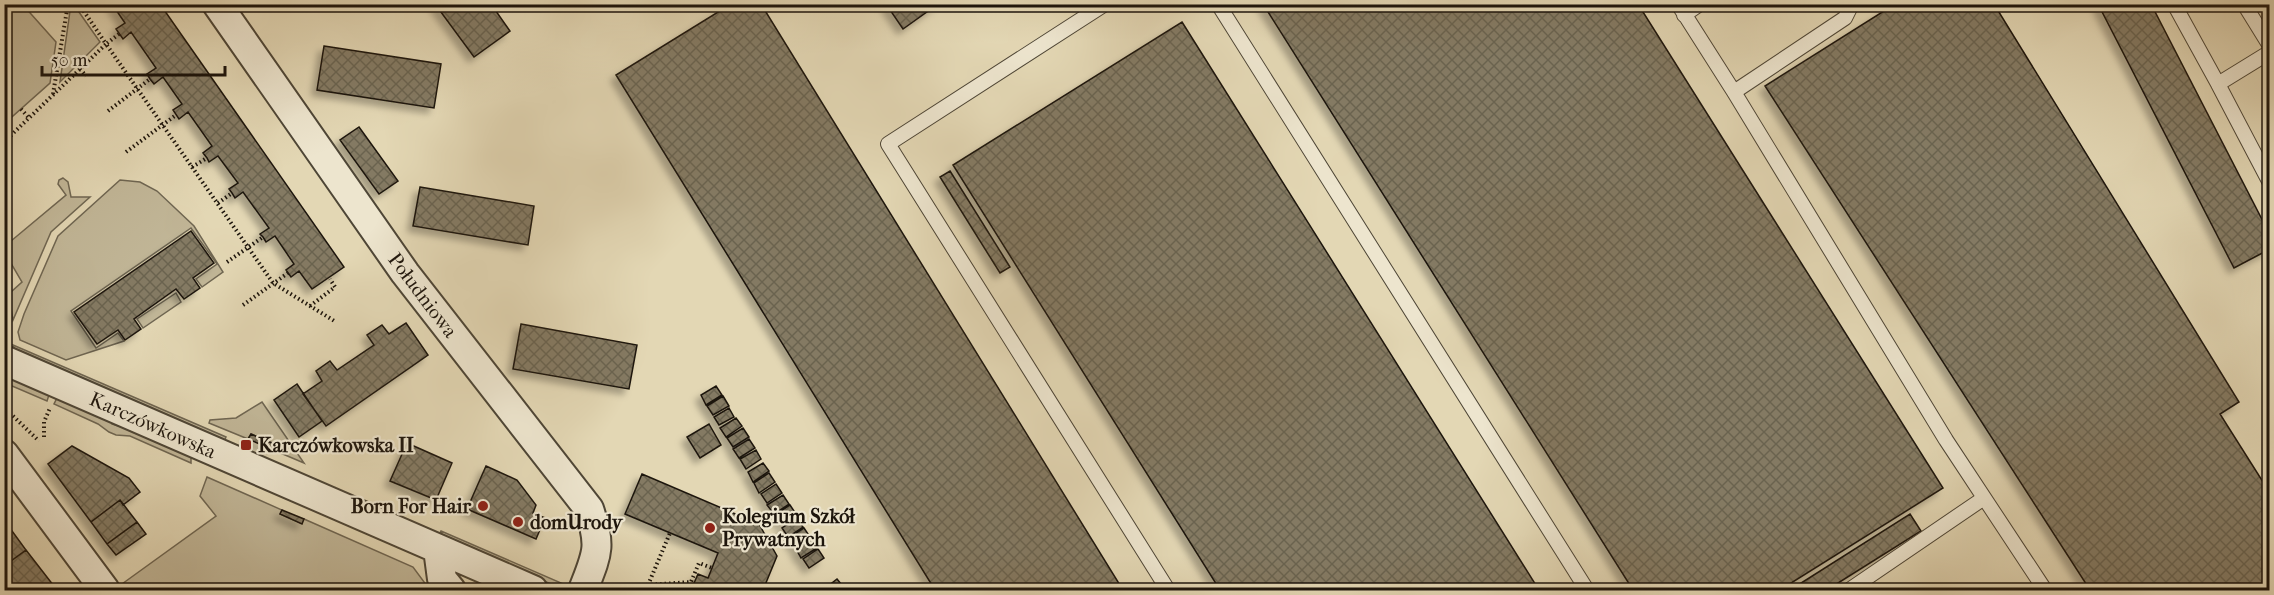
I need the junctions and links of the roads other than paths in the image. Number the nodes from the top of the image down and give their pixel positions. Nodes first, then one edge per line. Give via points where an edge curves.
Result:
1 (217, 4) edge
2 (1105, 4) edge
3 (1218, 4) edge
4 (1700, 4) edge
5 (1852, 4) edge
6 (2174, 4) edge
7 (2244, 4) edge
8 (1681, 10) edge
9 (2270, 46) edge
10 (2270, 52) edge
11 (2218, 84) junction
12 (1734, 92) junction
13 (2270, 183) edge
14 (4, 360) edge
15 (4, 453) edge
16 (1984, 498) junction
17 (438, 549) junction
18 (105, 591) edge
19 (451, 591) edge
20 (532, 591) edge
21 (583, 591) edge
22 (1168, 591) edge
23 (1587, 591) edge
24 (1849, 591) edge
25 (2045, 591) edge

1 - 21 street, Południowa via 405,273 589,509 598,544
2 - 22 lane via 888,144
3 - 23 lane
4 - 8 lane
5 - 12 lane via 1845,18
6 - 11 lane
7 - 9 lane
8 - 12 lane
10 - 11 lane
11 - 13 lane
12 - 16 lane
14 - 17 street, Karczówkowska
15 - 18 street
16 - 24 lane
16 - 25 lane
17 - 19 street via 442,579
17 - 20 street, Karczówkowska

